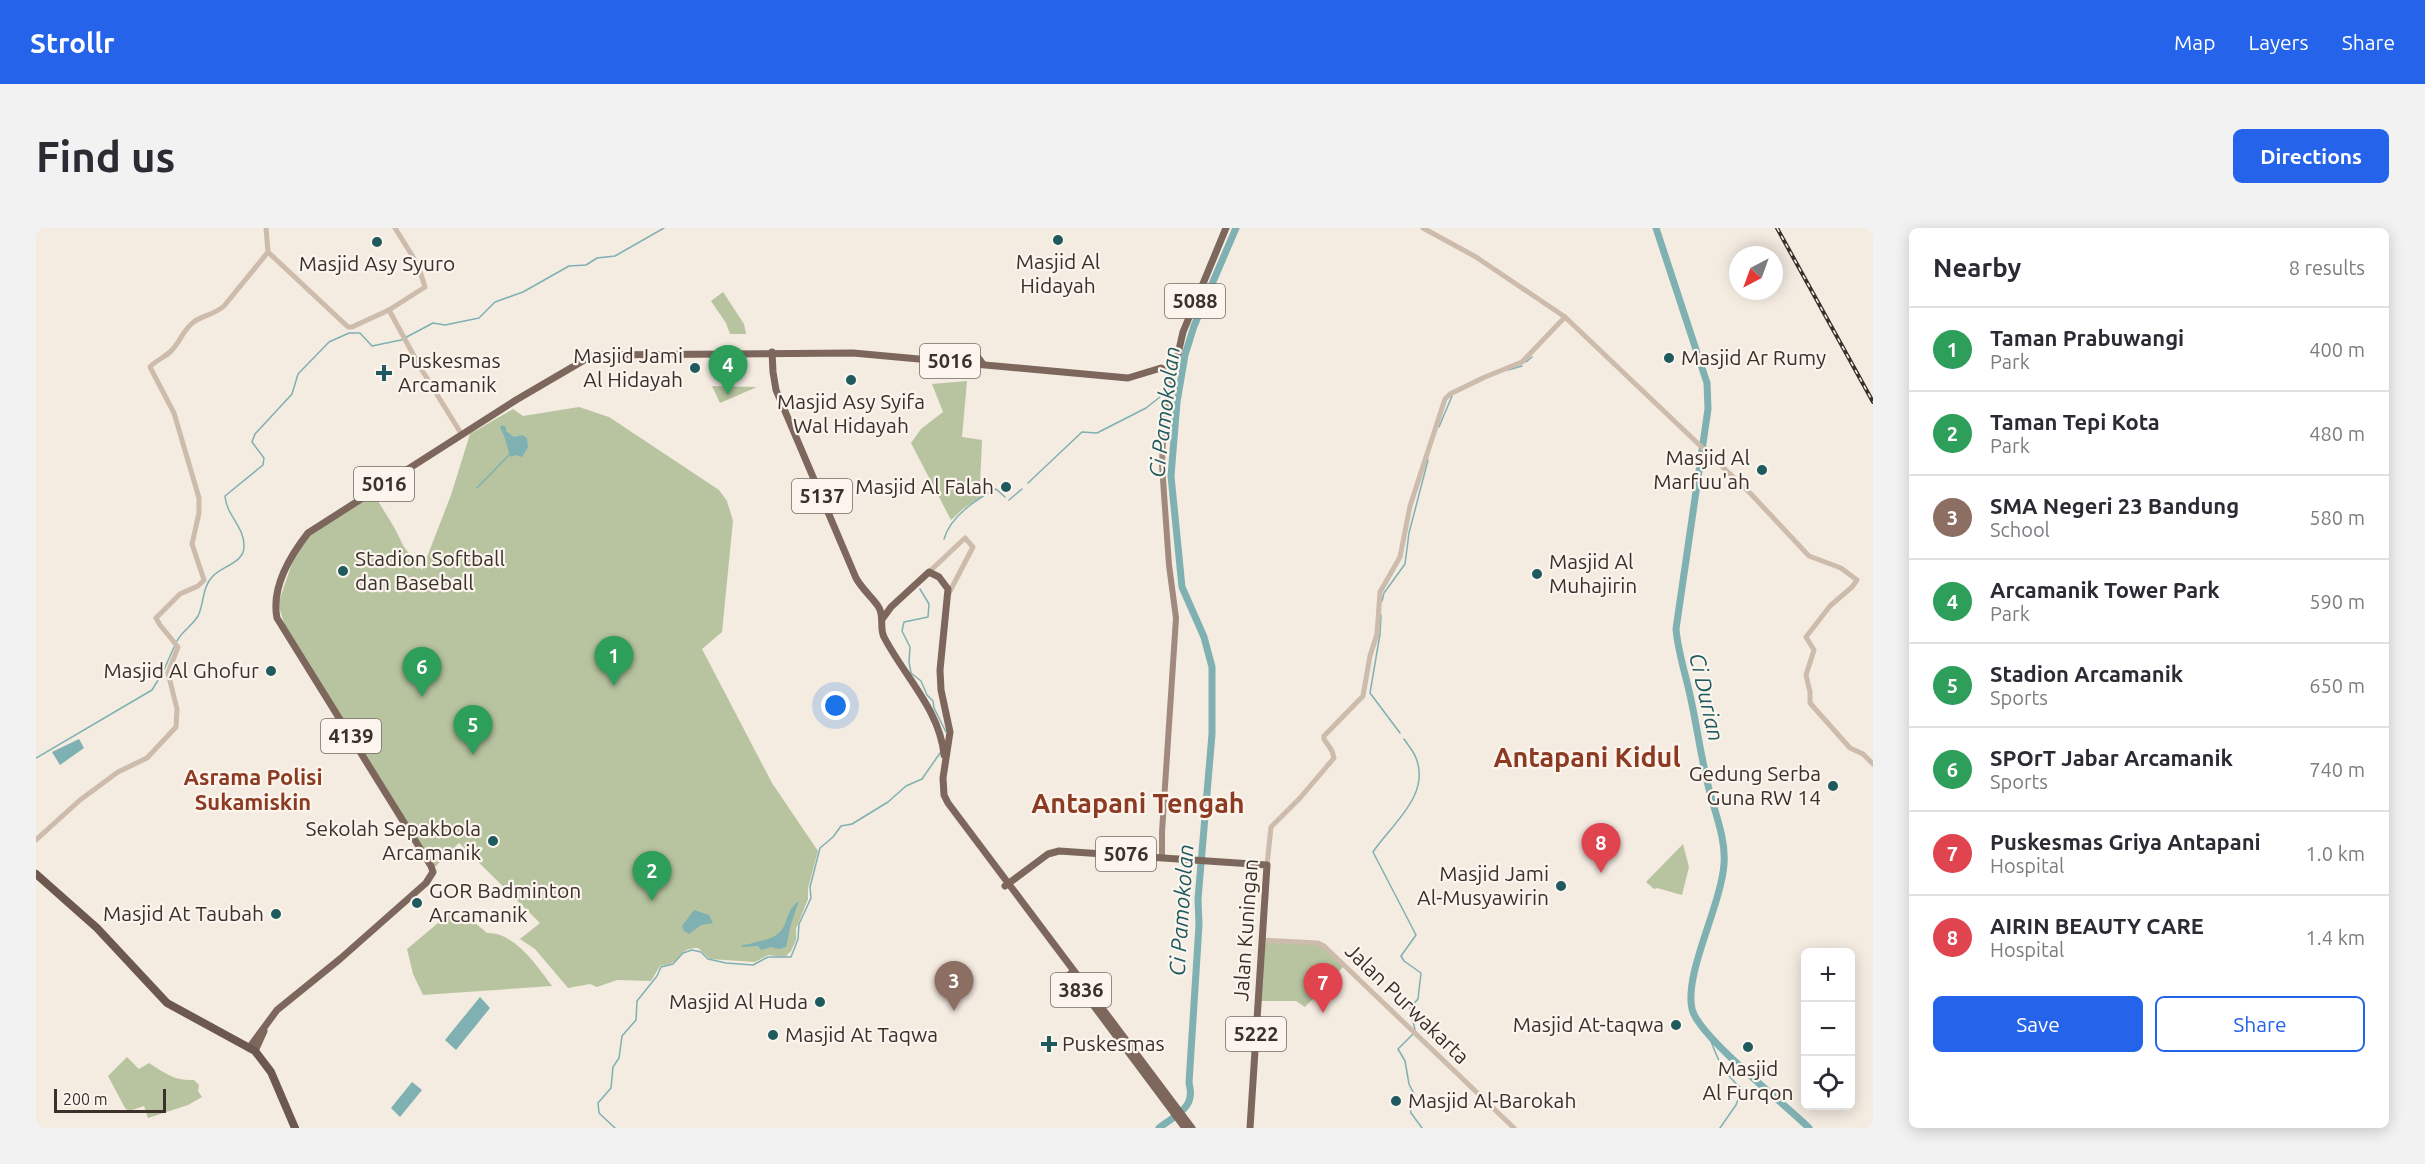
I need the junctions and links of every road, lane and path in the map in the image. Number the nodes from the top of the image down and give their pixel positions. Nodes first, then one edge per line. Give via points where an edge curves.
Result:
1 (266, 228) edge
2 (395, 228) edge
3 (1226, 228) edge
4 (1424, 228) edge
5 (268, 252) junction
6 (389, 310) junction
7 (1565, 317) junction
8 (960, 348) dead end
9 (971, 348) dead end
10 (772, 352) junction
11 (944, 360) junction
12 (983, 364) junction
13 (1173, 376) junction
14 (462, 435) junction
15 (308, 533) joint
16 (929, 572) junction
17 (949, 593) junction
18 (877, 605) junction
19 (891, 607) junction
20 (883, 618) junction
21 (945, 741) junction
22 (1873, 764) edge
23 (36, 840) edge
24 (987, 857) joint
25 (1162, 857) junction
26 (1267, 865) junction
27 (36, 874) edge
28 (1007, 884) junction
29 (1262, 940) junction
30 (252, 1050) junction
31 (1180, 1118) junction
32 (294, 1128) edge
33 (1185, 1128) edge
34 (1192, 1128) edge
35 (1250, 1128) edge
36 (1514, 1128) edge

1 - 5 street
2 - 6 street via 425,284
3 - 13 main road, 5088 via 1192,307
4 - 7 street via 1476,257
5 - 6 street via 348,327
5 - 23 street via 217,313 189,326 172,350 150,367 174,413 200,501 192,544 204,580 180,594 156,618 177,645 168,673 177,709 176,727 147,758 118,772
6 - 14 street
7 - 22 street via 1708,452 1807,553 1857,580 1806,637 1814,650 1806,675 1812,706 1850,748
7 - 26 street, Jalan Kuningan via 1522,362 1445,399 1410,506 1400,557 1380,592 1377,634 1363,696 1324,738 1334,758 1271,827
8 - 11 main road
9 - 12 main road
10 - 11 main road, 5016
10 - 14 main road, 5016 via 593,355
10 - 18 main road, 5137 via 774,383 780,400 856,578
11 - 12 main road, 5016
12 - 13 main road, 5016 via 1128,378 1161,368
13 - 25 main road, 5088 via 1164,415 1162,465 1176,618
14 - 15 main road, 5016
15 - 30 main road, 4139 via 282,578 276,597 277,618 433,872 426,883 340,960 285,1003
16 - 17 main road via 939,577
16 - 17 street via 965,538 973,547
16 - 19 main road
17 - 21 main road via 940,670
18 - 19 main road
18 - 20 main road, 5137
19 - 20 main road
20 - 21 main road, 5137 via 883,635
21 - 24 main road, 5137 via 944,795
24 - 28 main road, 3836
25 - 26 main road, 5076
25 - 28 main road, 5076 via 1054,851
26 - 29 main road, Jalan Kuningan / 5222
27 - 30 highway via 97,928 167,1003
28 - 31 main road, 3836
29 - 35 main road, Jalan Kuningan / 5222
29 - 36 street, Jalan Purwakarta via 1324,946
30 - 32 highway via 271,1072
31 - 33 main road, 3836
31 - 34 main road, 3836

